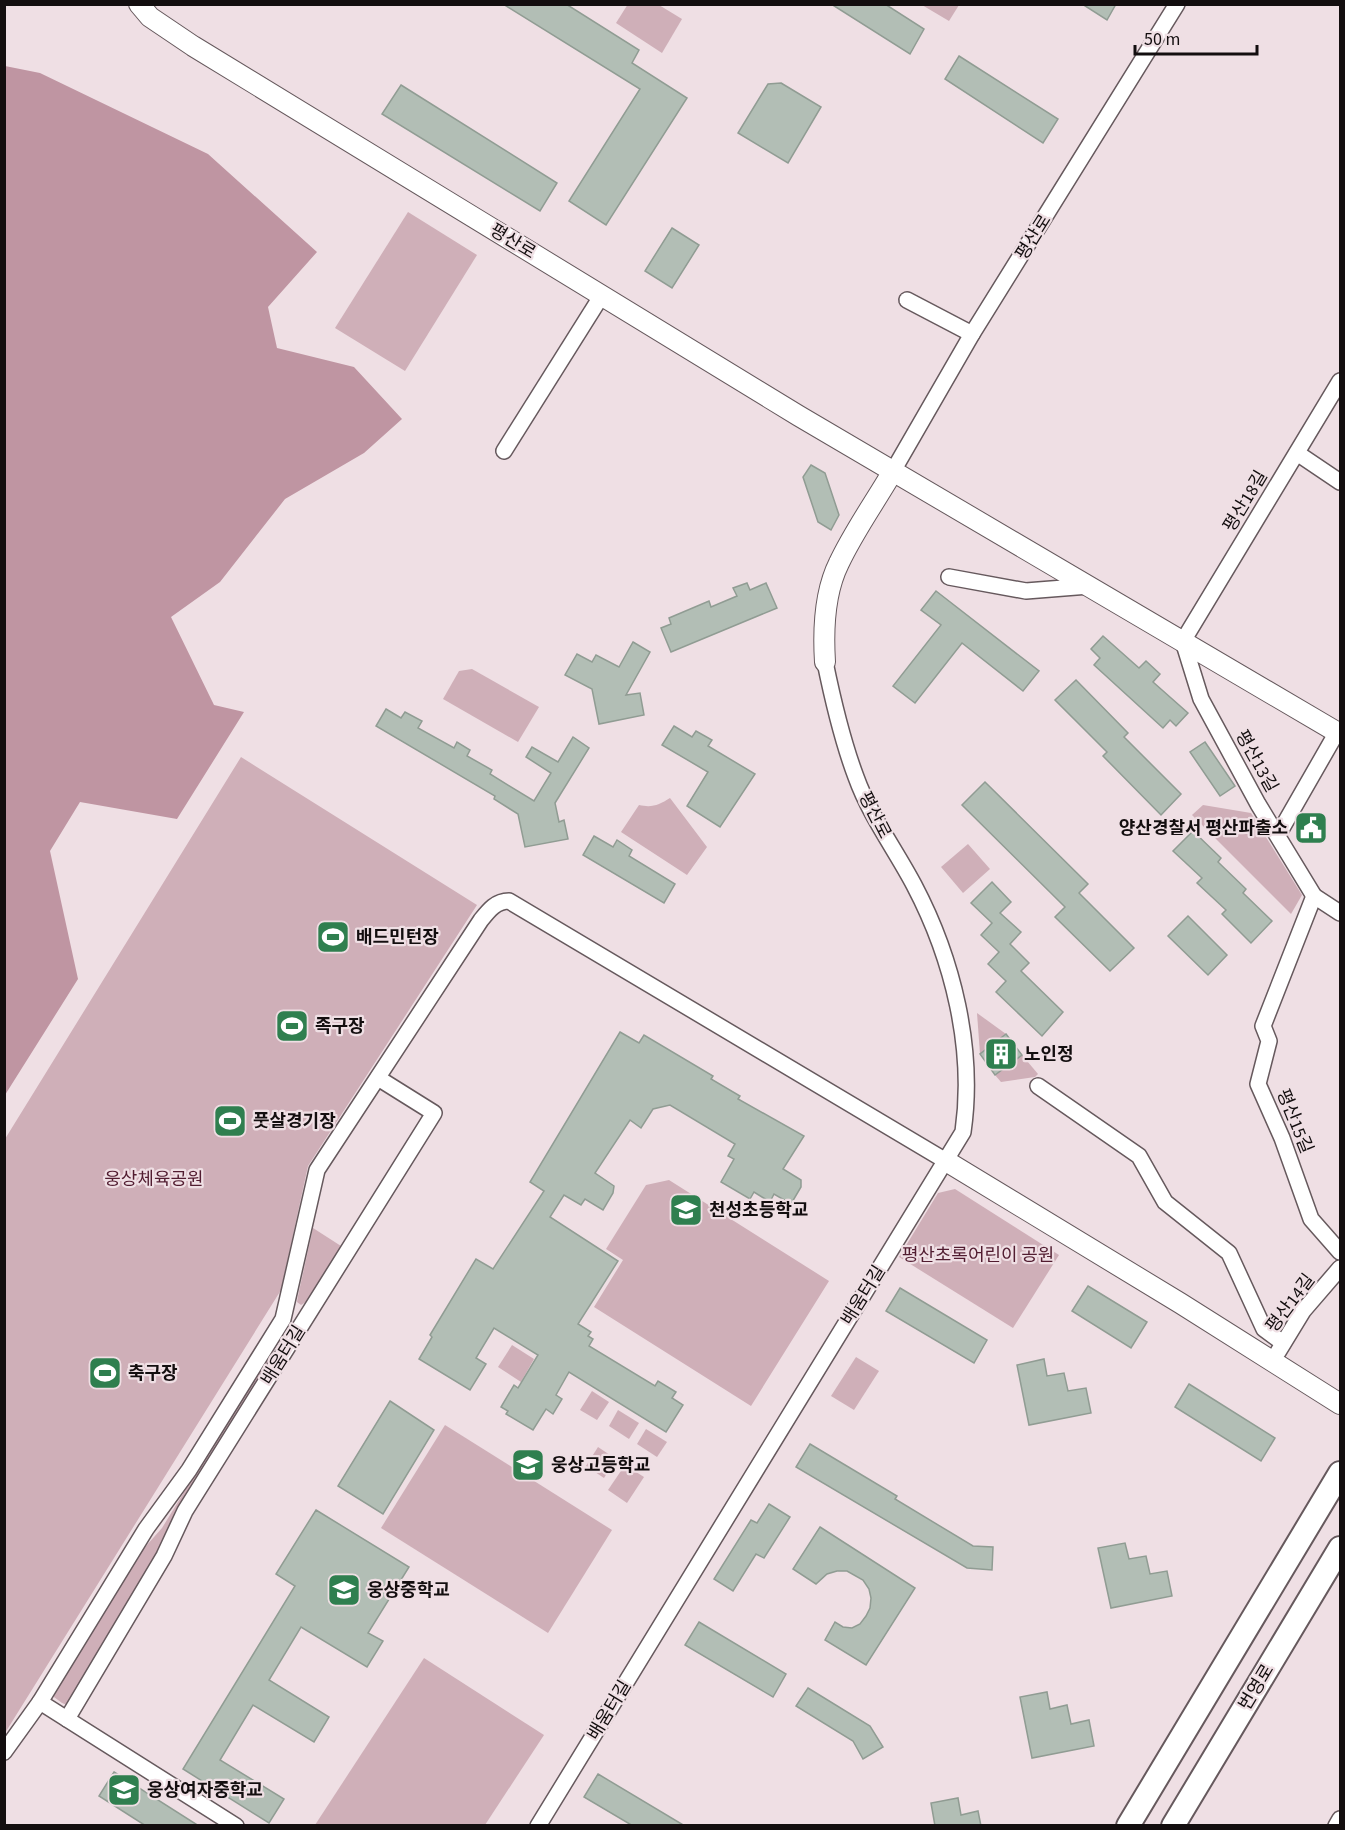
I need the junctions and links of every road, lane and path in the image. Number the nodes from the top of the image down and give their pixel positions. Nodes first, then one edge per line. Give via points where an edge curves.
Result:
1 (139, 4) edge
2 (1177, 4) edge
3 (602, 296) junction
4 (908, 300) dead end
5 (972, 334) junction
6 (1341, 381) edge
7 (504, 451) dead end
8 (1297, 453) junction
9 (892, 471) junction
10 (1341, 482) edge
11 (949, 577) dead end
12 (1089, 586) junction
13 (1183, 641) junction
14 (825, 662) joint
15 (1339, 733) edge
16 (1278, 835) junction
17 (1314, 896) junction
18 (1341, 913) edge
19 (378, 1078) junction
20 (1038, 1086) dead end
21 (946, 1161) junction
22 (1341, 1252) edge
23 (1341, 1268) edge
24 (282, 1319) junction
25 (299, 1329) junction
26 (1283, 1343) junction
27 (1273, 1362) junction
28 (1341, 1404) edge
29 (1341, 1473) edge
30 (1341, 1548) edge
31 (40, 1701) junction
32 (67, 1719) junction
33 (4, 1752) edge
34 (1341, 1819) edge
35 (236, 1826) edge
36 (538, 1826) edge
37 (1128, 1826) edge
38 (1173, 1826) edge
39 (1336, 1826) edge

1 - 3 street, 평산로 via 150,17 193,45
2 - 5 street, 평산로
3 - 7 street
3 - 9 street, 평산로
4 - 5 street
5 - 9 street, 평산로
6 - 8 street, 평산18길
8 - 10 street
8 - 13 street, 평산18길
9 - 12 street, 평산로
9 - 14 street, 평산로 via 838,564 828,596
11 - 12 street via 1026,591
12 - 13 street, 평산로
13 - 15 street, 평산로
13 - 16 street, 평산13길 via 1201,699
14 - 21 street, 평산로 via 856,778 925,909 951,978 962,1036 966,1091 963,1132
15 - 16 street
16 - 17 street, 평산13길
17 - 18 street, 평산13길
17 - 22 street, 평산15길 via 1263,1026 1269,1041 1258,1084 1311,1219
19 - 21 street, 배움터길 via 481,920 493,906 509,901
19 - 24 street, 배움터길 via 317,1170
19 - 25 street, 배움터길 via 434,1113
20 - 26 street via 1139,1156 1165,1202 1229,1253 1264,1329
21 - 27 street
21 - 36 street, 배움터길
23 - 26 street, 평산14길 via 1303,1311
24 - 25 street
24 - 31 street, 배움터길 via 189,1470 146,1528
25 - 32 street, 배움터길 via 185,1511 164,1556
26 - 27 street, 평산14길
27 - 28 street
29 - 37 main road
30 - 38 main road, 번영로
31 - 32 street
31 - 33 street, 배움터길
32 - 35 street
34 - 39 street

